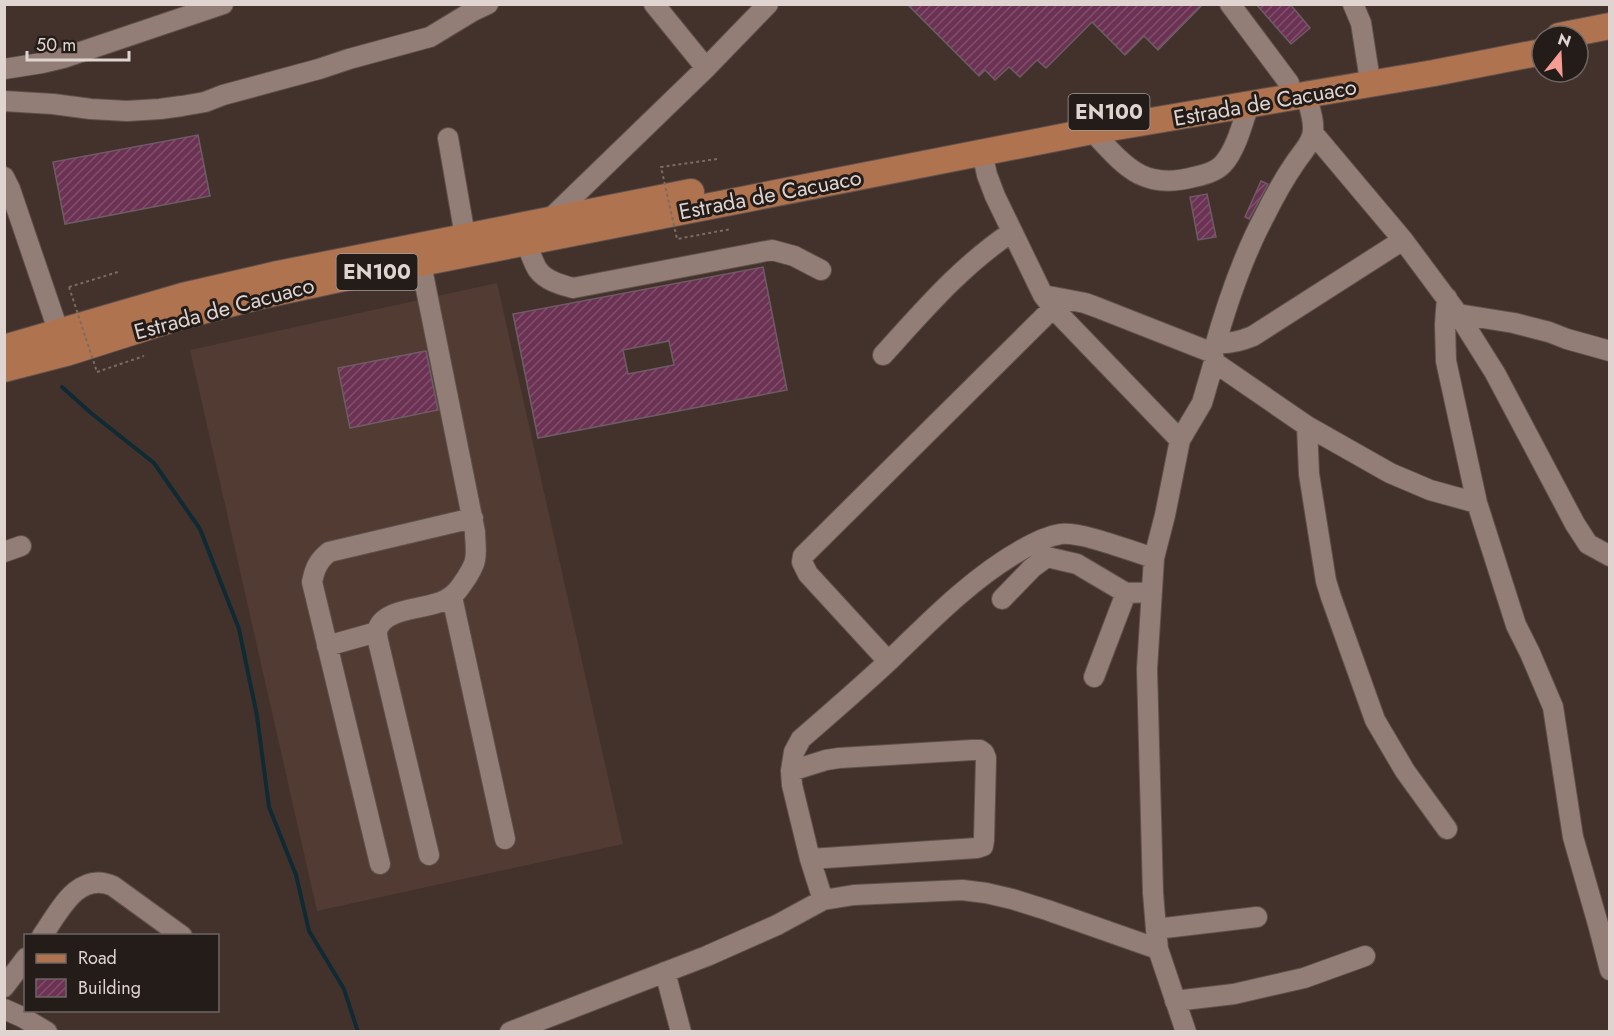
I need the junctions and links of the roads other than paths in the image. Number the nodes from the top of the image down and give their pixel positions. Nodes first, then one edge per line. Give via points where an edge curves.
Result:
1 (223, 4) edge
2 (488, 4) edge
3 (654, 4) edge
4 (768, 4) edge
5 (1230, 4) edge
6 (1353, 4) edge
7 (1610, 26) edge
8 (1590, 30) edge
9 (1610, 37) edge
10 (1530, 41) edge
11 (1590, 41) edge
12 (1530, 53) edge
13 (706, 68) junction
14 (4, 69) edge
15 (1369, 74) junction
16 (1298, 89) junction
17 (4, 101) edge
18 (1249, 105) junction
19 (1092, 131) junction
20 (1313, 133) junction
21 (448, 138) dead end
22 (982, 152) junction
23 (4, 177) edge
24 (549, 220) junction
25 (1012, 232) junction
26 (465, 236) junction
27 (1403, 240) junction
28 (526, 243) junction
29 (421, 264) junction
30 (821, 270) dead end
31 (1048, 302) junction
32 (1453, 306) junction
33 (59, 333) junction
34 (4, 348) edge
35 (1610, 351) edge
36 (1214, 353) junction
37 (883, 355) dead end
38 (4, 369) edge
39 (1307, 426) junction
40 (1180, 440) junction
41 (1477, 503) junction
42 (473, 518) junction
43 (1610, 556) edge
44 (1154, 558) junction
45 (1126, 592) junction
46 (1152, 592) junction
47 (452, 597) junction
48 (1002, 599) dead end
49 (377, 632) junction
50 (327, 646) junction
51 (888, 661) junction
52 (1094, 677) dead end
53 (791, 771) junction
54 (1447, 829) dead end
55 (505, 839) dead end
56 (429, 855) dead end
57 (810, 859) junction
58 (380, 864) dead end
59 (823, 900) junction
60 (1257, 917) dead end
61 (1156, 929) junction
62 (43, 934) edge
63 (179, 934) edge
64 (1158, 949) junction
65 (1365, 956) dead end
66 (24, 961) edge
67 (1610, 970) edge
68 (665, 972) junction
69 (4, 987) edge
70 (1175, 1002) junction
71 (4, 1009) edge
72 (47, 1032) edge
73 (510, 1032) edge
74 (681, 1032) edge
75 (1186, 1032) edge

1 - 14 street via 63,58
2 - 17 street via 430,37 205,102 127,111
3 - 13 street
4 - 13 street
5 - 16 street
6 - 15 street via 1361,23
7 - 8 main road
9 - 11 main road
10 - 15 main road, Estrada de Cacuaco / EN100
12 - 16 main road, Estrada de Cacuaco / EN100
13 - 24 street
15 - 16 main road, Estrada de Cacuaco / EN100
16 - 18 main road, Estrada de Cacuaco / EN100
16 - 20 street via 1313,123
16 - 24 main road, Estrada de Cacuaco / EN100 via 1137,106
18 - 19 main road, Estrada de Cacuaco / EN100
18 - 19 street via 1232,152 1222,165 1178,181 1158,182 1126,167
19 - 22 main road, Estrada de Cacuaco / EN100
20 - 27 street
20 - 36 street via 1252,240 1233,286
21 - 26 street
22 - 25 street via 987,175
22 - 28 main road, Estrada de Cacuaco / EN100
23 - 33 street
24 - 26 main road, Estrada de Cacuaco / EN100
25 - 31 street
25 - 37 street via 971,263
26 - 33 main road, Estrada de Cacuaco / EN100 via 183,296
27 - 32 street
27 - 36 street via 1253,336 1224,344
28 - 29 main road, Estrada de Cacuaco / EN100
28 - 30 street via 538,271 551,281 573,288 772,250 794,255
29 - 38 main road, Estrada de Cacuaco / EN100 via 260,296
29 - 42 street
31 - 36 street via 1096,307
31 - 40 street
31 - 51 street via 803,556 808,574
32 - 35 street
32 - 41 street via 1445,324 1446,361
32 - 43 street via 1495,373 1575,524 1588,544
33 - 34 main road, Estrada de Cacuaco / EN100
36 - 39 street
36 - 40 street via 1202,403
39 - 41 street via 1400,478
39 - 54 street via 1310,485 1331,597 1375,720 1405,771
40 - 44 street
41 - 67 street via 1516,626 1553,706 1574,837
42 - 47 street via 475,560
42 - 50 street via 329,552 315,568 312,582
44 - 46 street
44 - 51 street via 1078,536 1044,538 980,578
45 - 46 street
45 - 48 street via 1077,564 1047,557
45 - 52 street
46 - 61 street via 1147,698
47 - 49 street via 394,613 382,621
47 - 55 street
49 - 50 street
49 - 56 street
50 - 58 street
51 - 53 street via 801,739
53 - 57 street
53 - 57 street via 826,760 875,755 980,750 986,758 983,846
57 - 59 street
59 - 64 street via 929,891 986,893
59 - 68 street via 777,925
60 - 61 street
61 - 64 street
62 - 63 street via 72,894 97,882 113,886
64 - 70 street
65 - 70 street via 1304,978
66 - 69 street
68 - 73 street
68 - 74 street
70 - 75 street
71 - 72 street

